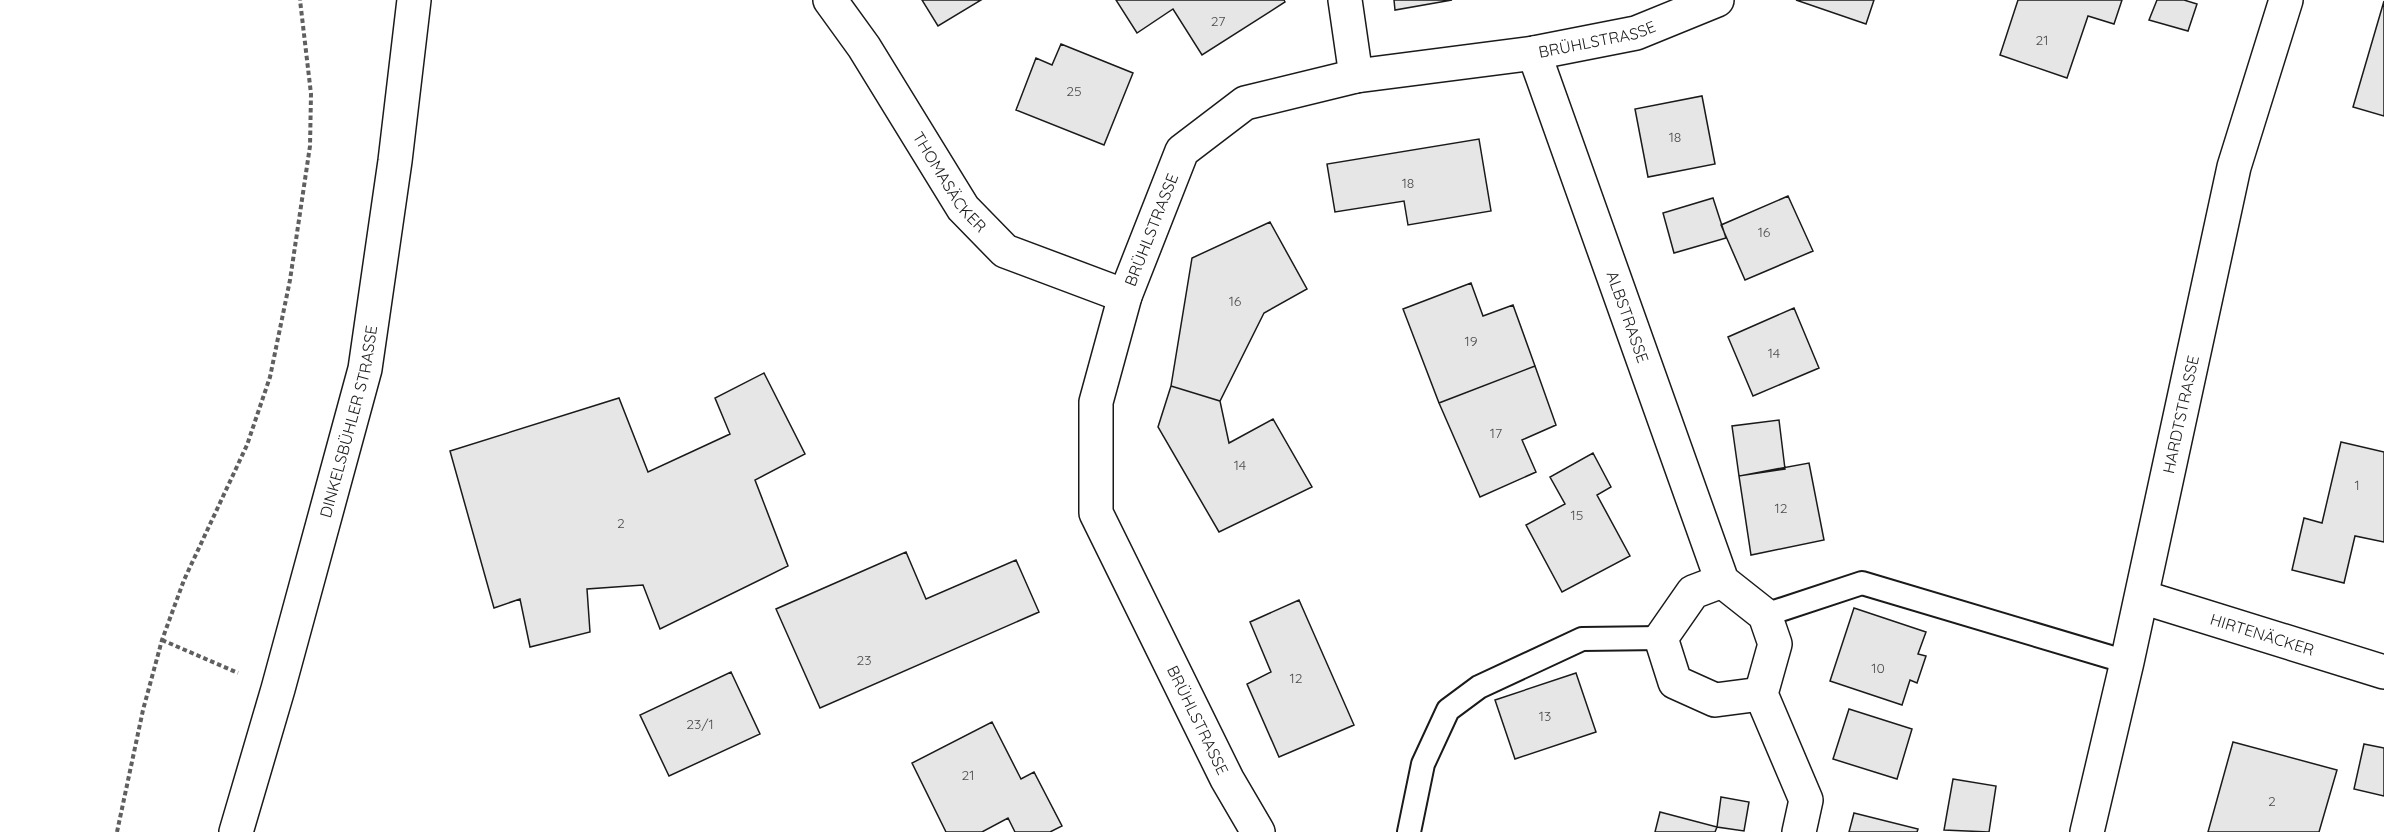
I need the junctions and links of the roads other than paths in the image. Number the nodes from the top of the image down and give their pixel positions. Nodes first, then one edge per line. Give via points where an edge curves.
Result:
1 (414, 0) edge
2 (830, 0) edge
3 (1345, 0) edge
4 (1717, 0) edge
5 (2286, 0) edge
6 (1534, 53) junction
7 (1356, 76) junction
8 (1125, 296) junction
9 (1722, 581) junction
10 (2142, 597) junction
11 (1765, 615) junction
12 (1661, 638) junction
13 (2127, 663) junction
14 (2384, 672) edge
15 (1761, 694) junction
16 (236, 832) edge
17 (1258, 832) edge
18 (1409, 832) edge
19 (1799, 832) edge
20 (2087, 832) edge

1 - 16 street, DINKELSBÜHLER STRASSE via 365,369
2 - 8 street, THOMASÄCKER via 864,47 963,208 998,244 1005,251
3 - 7 street
4 - 6 street, BRÜHLSTRASSE via 1636,33
5 - 10 street, HARDTSTRASSE via 2234,167
6 - 7 street, BRÜHLSTRASSE
6 - 9 street, ALBSTRASSE
7 - 8 street, BRÜHLSTRASSE via 1245,103 1182,151
8 - 17 street, BRÜHLSTRASSE via 1096,402 1096,513 1227,779
9 - 11 street
9 - 12 street via 1693,592
10 - 13 street, HARDTSTRASSE
10 - 14 street, HIRTENÄCKER
11 - 13 lane via 1862,583
11 - 15 street via 1775,644
12 - 15 street via 1675,682 1715,700
12 - 18 lane via 1582,639 1479,687 1448,710 1423,764
13 - 20 street, HARDTSTRASSE
15 - 19 street via 1806,800

